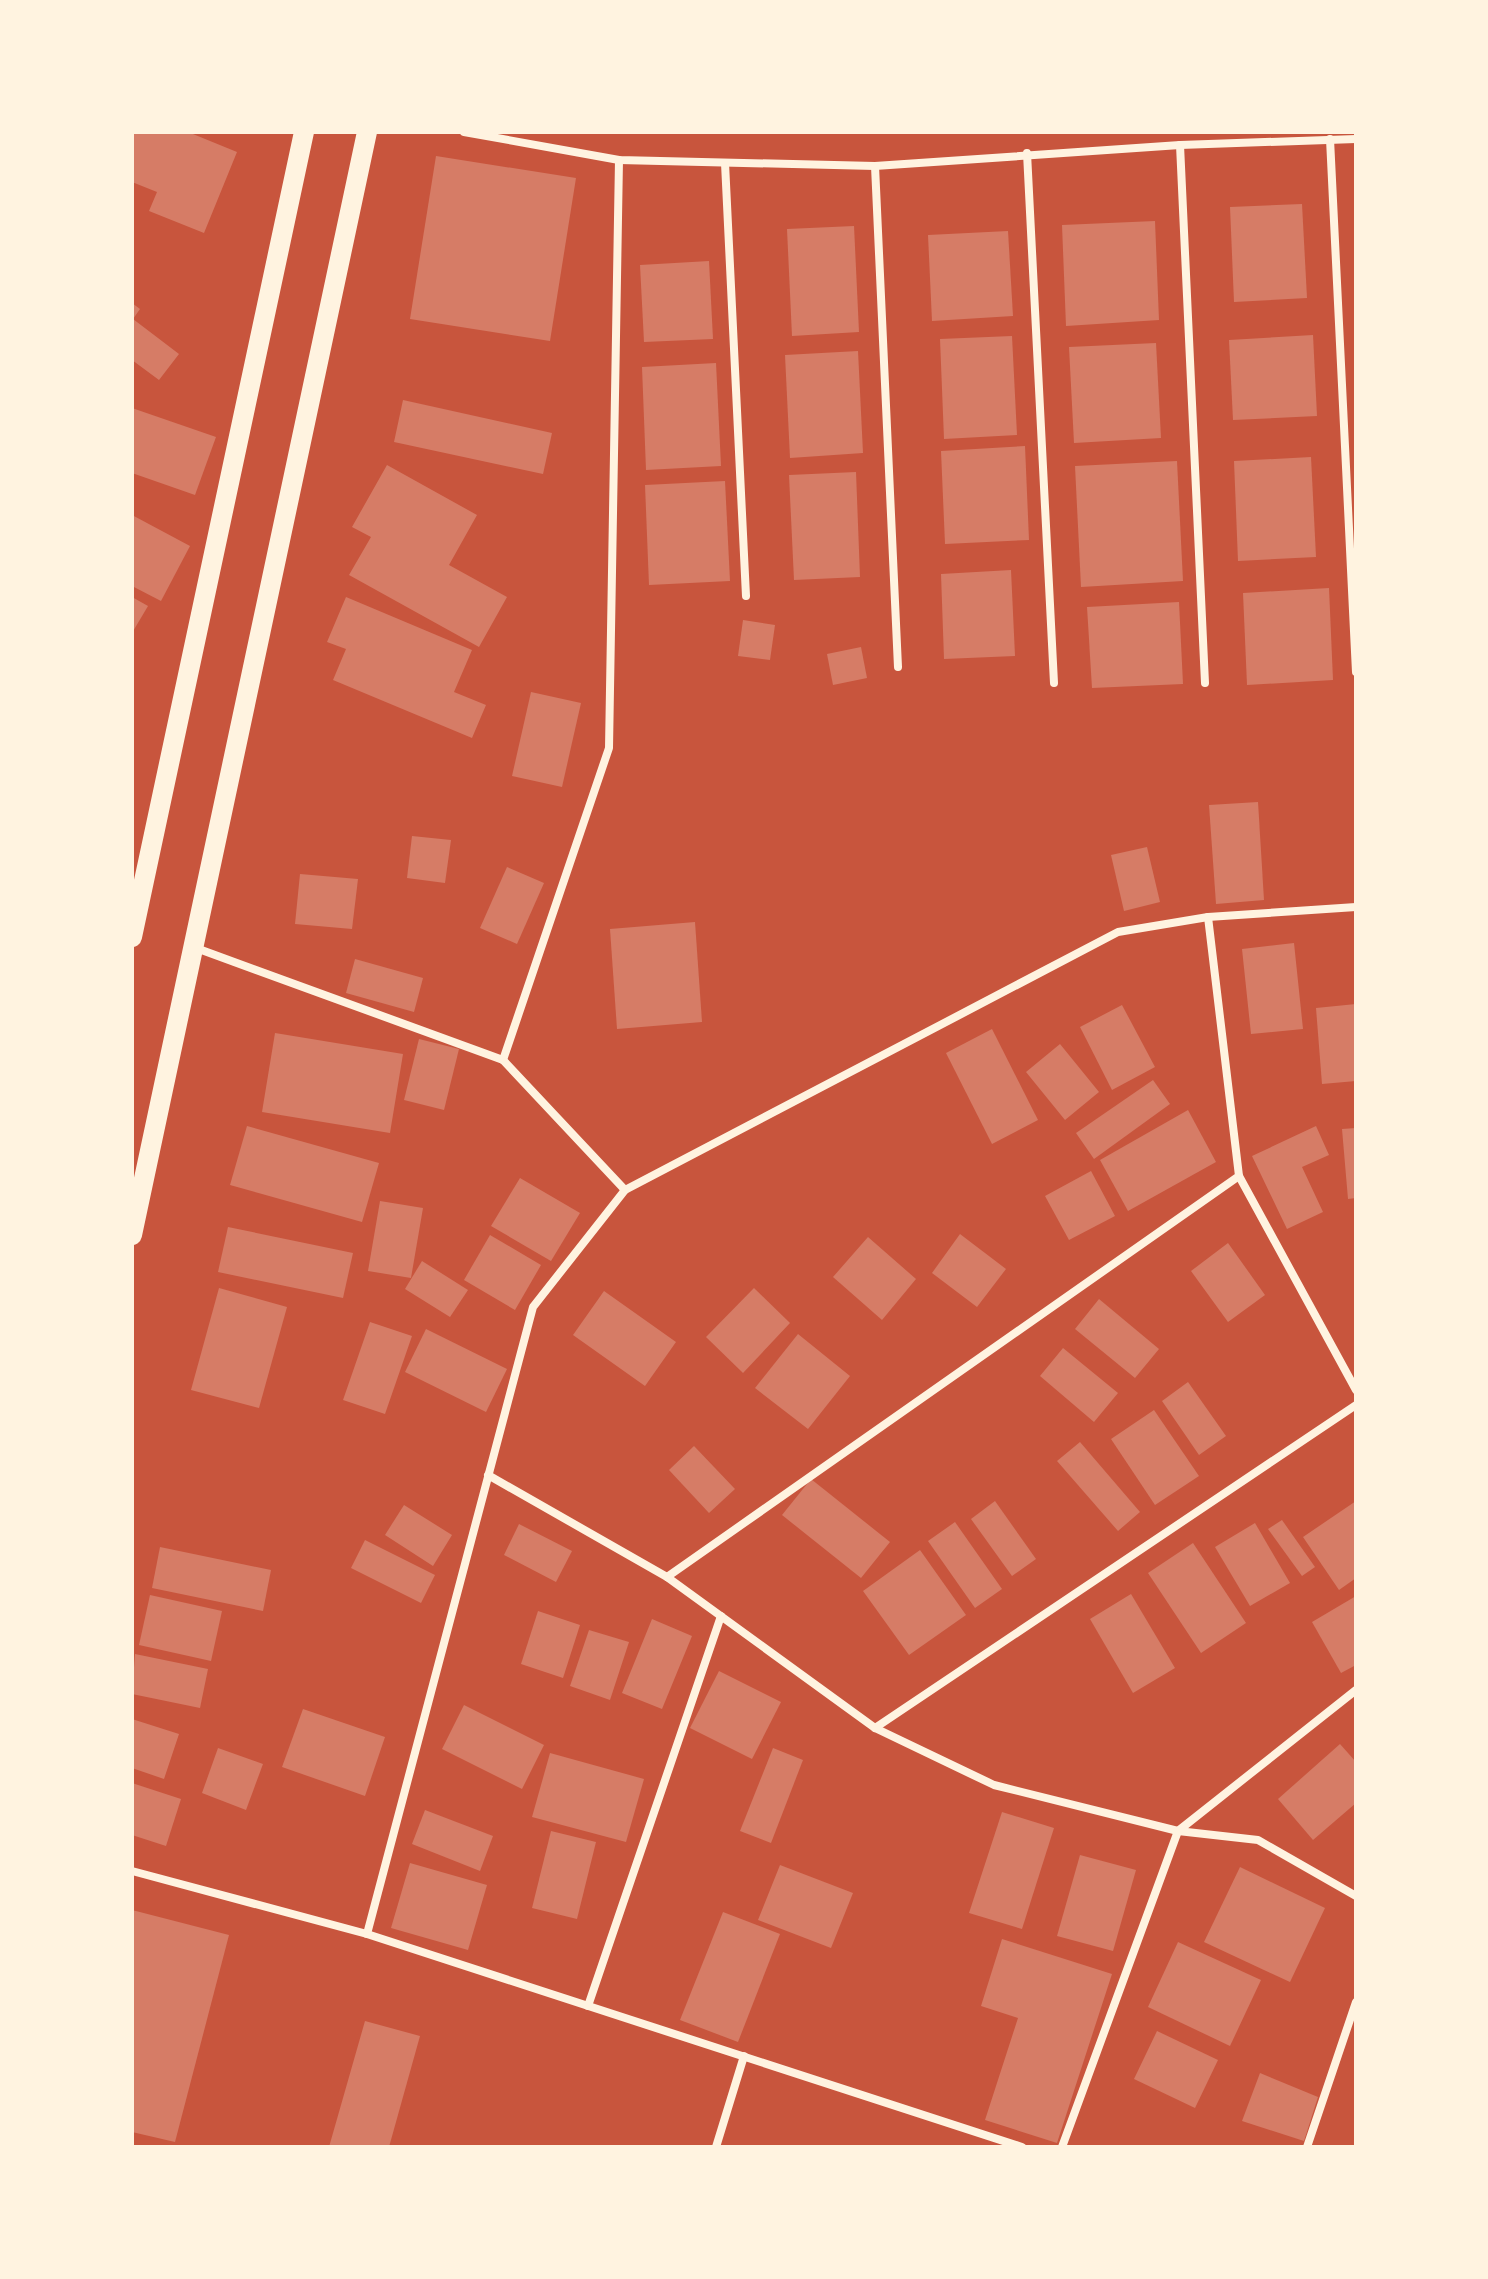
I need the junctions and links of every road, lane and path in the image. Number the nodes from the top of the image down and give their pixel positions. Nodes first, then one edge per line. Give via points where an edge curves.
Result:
1 (304, 132) edge
2 (367, 132) edge
3 (464, 132) edge
4 (1330, 139) junction
5 (1356, 139) edge
6 (1180, 145) junction
7 (1027, 153) junction
8 (619, 160) junction
9 (725, 163) junction
10 (875, 166) junction
11 (746, 596) dead end
12 (898, 667) dead end
13 (1356, 672) edge
14 (1054, 683) dead end
15 (1205, 683) dead end
16 (1356, 907) edge
17 (1208, 917) junction
18 (132, 937) edge
19 (191, 946) junction
20 (503, 1060) junction
21 (1239, 1176) junction
22 (625, 1190) junction
23 (132, 1235) edge
24 (1356, 1390) edge
25 (1356, 1405) edge
26 (488, 1475) junction
27 (667, 1577) junction
28 (721, 1616) junction
29 (1356, 1690) edge
30 (875, 1728) junction
31 (1178, 1831) junction
32 (132, 1871) edge
33 (1356, 1896) edge
34 (367, 1934) junction
35 (1356, 2002) edge
36 (588, 2006) junction
37 (744, 2056) junction
38 (1024, 2146) edge
39 (716, 2147) edge
40 (1062, 2147) edge
41 (1307, 2147) edge

1 - 18 main road
2 - 19 main road
3 - 8 street
4 - 5 street
4 - 6 street
4 - 13 street
6 - 7 street
6 - 15 street
7 - 10 street
7 - 14 street
8 - 9 street
8 - 20 street via 609,748
9 - 10 street
9 - 11 street
10 - 12 street
16 - 17 street
17 - 21 street
17 - 22 street via 1118,932
19 - 20 street
19 - 23 main road
20 - 22 street
21 - 24 street
21 - 27 street
22 - 26 street via 533,1307
25 - 30 street
26 - 27 street
26 - 34 street
27 - 28 street
28 - 30 street
28 - 36 street
29 - 31 street
30 - 31 street via 994,1785
31 - 33 street via 1258,1840
31 - 40 street
32 - 34 street
34 - 36 street
35 - 41 street
36 - 37 street
37 - 38 street
37 - 39 street

